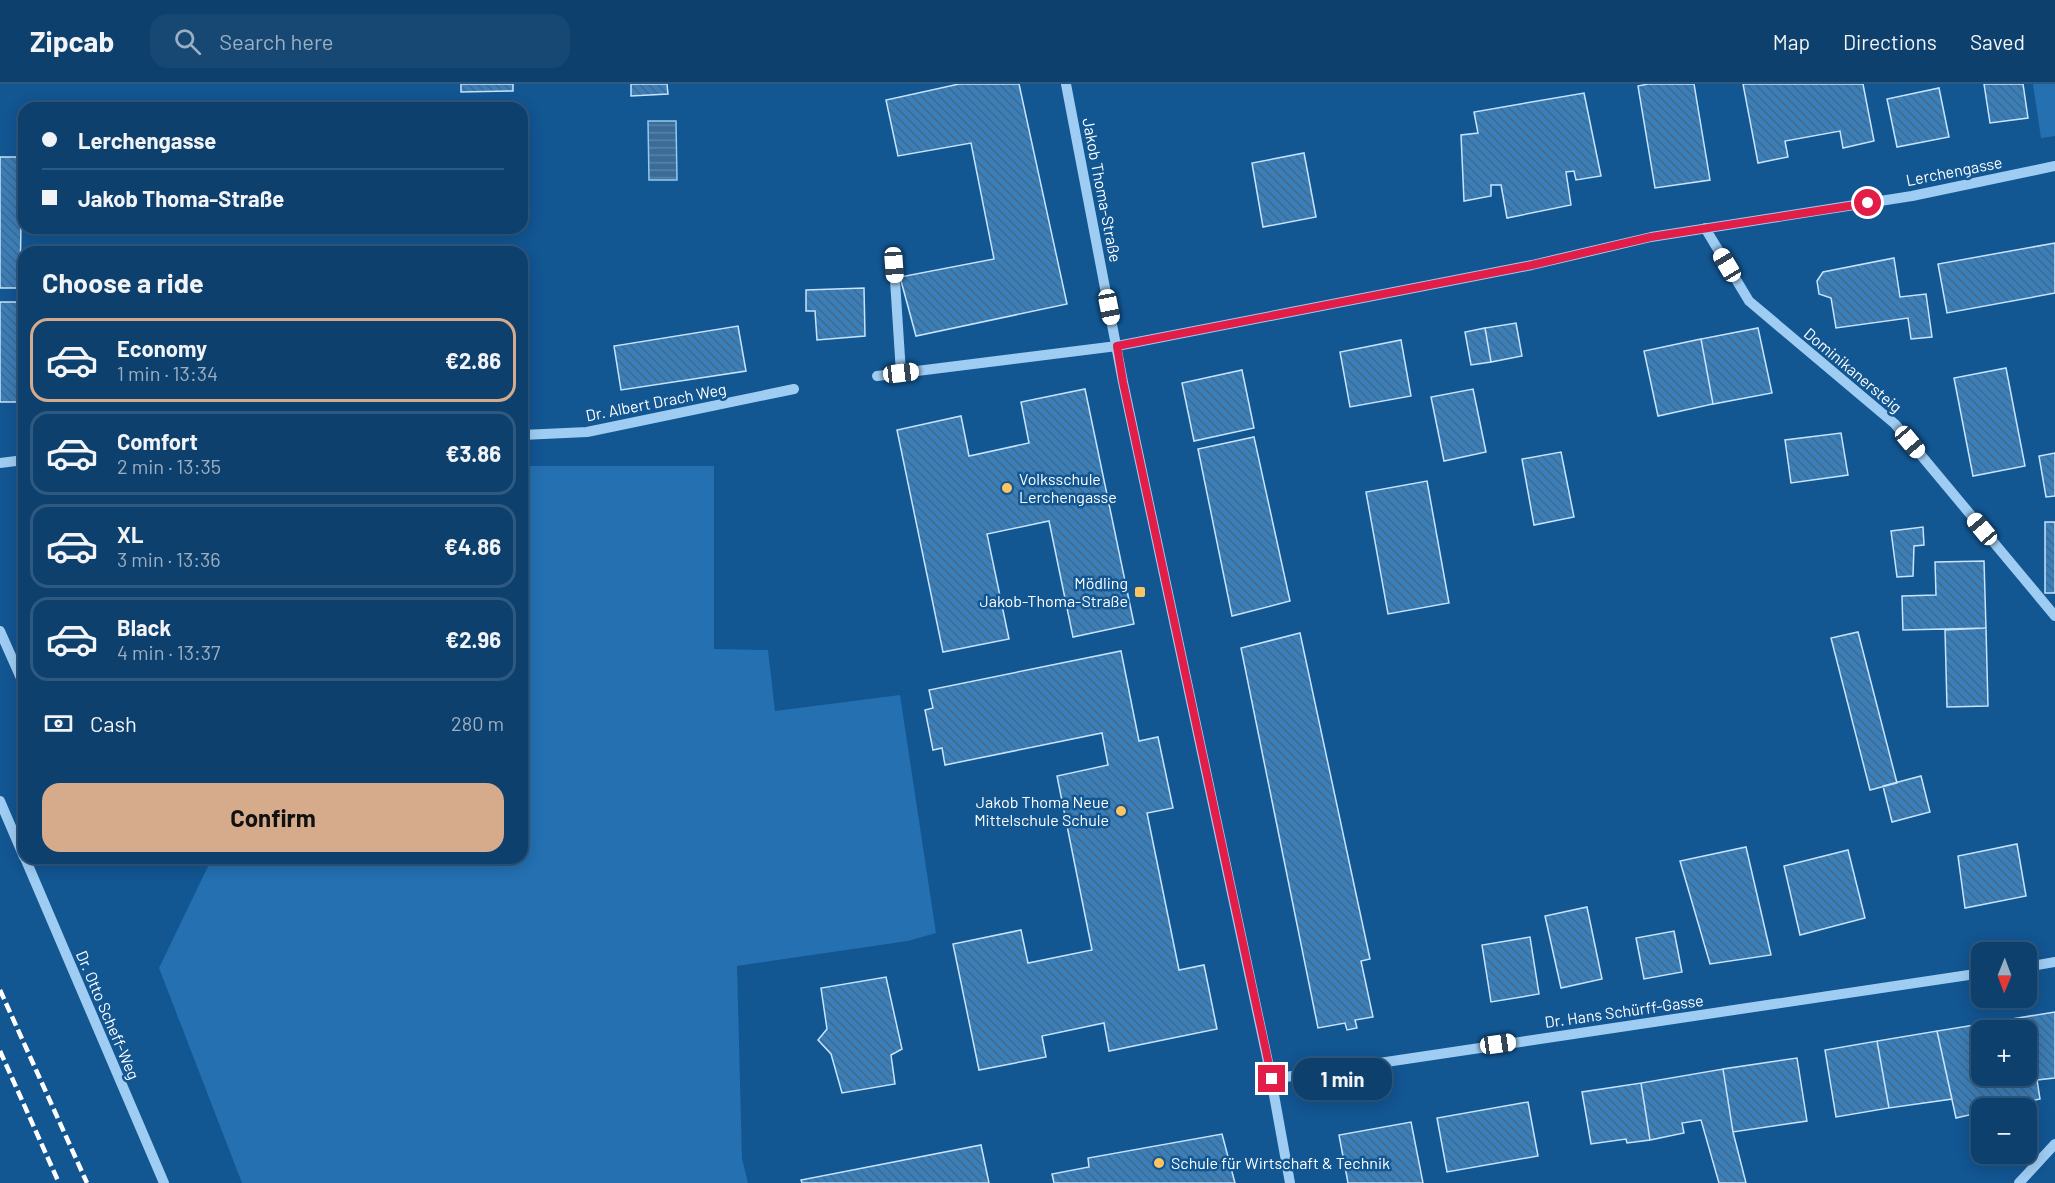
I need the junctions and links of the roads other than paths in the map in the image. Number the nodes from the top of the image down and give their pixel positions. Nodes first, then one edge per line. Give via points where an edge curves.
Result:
1 (1066, 84) edge
2 (2055, 166) edge
3 (1705, 228) junction
4 (894, 265) dead end
5 (1117, 346) junction
6 (901, 373) junction
7 (877, 376) dead end
8 (794, 389) dead end
9 (528, 435) edge
10 (18, 461) edge
11 (0, 463) edge
12 (2055, 616) edge
13 (0, 631) edge
14 (18, 672) edge
15 (0, 801) edge
16 (18, 843) edge
17 (27, 864) edge
18 (2055, 962) edge
19 (2037, 965) edge
20 (1971, 975) edge
21 (1272, 1079) junction
22 (2055, 1143) edge
23 (2023, 1181) edge
24 (164, 1183) edge
25 (1290, 1183) edge

1 - 5 street, Jakob Thoma-Straße
2 - 3 street, Lerchengasse via 1912,196
3 - 5 street, Lerchengasse
3 - 12 street, Dominikanersteig via 1749,301 1895,424
4 - 6 street
5 - 6 street
5 - 21 street, Jakob Thoma-Straße
6 - 7 street
8 - 9 street, Dr. Albert Drach Weg via 587,432
10 - 11 street
13 - 14 street
15 - 16 street, Dr. Otto Scheff-Weg
17 - 24 street, Dr. Otto Scheff-Weg
18 - 19 street
20 - 21 street, Dr. Hans Schürff-Gasse
21 - 25 street, Jakob Thoma-Straße
22 - 23 street

